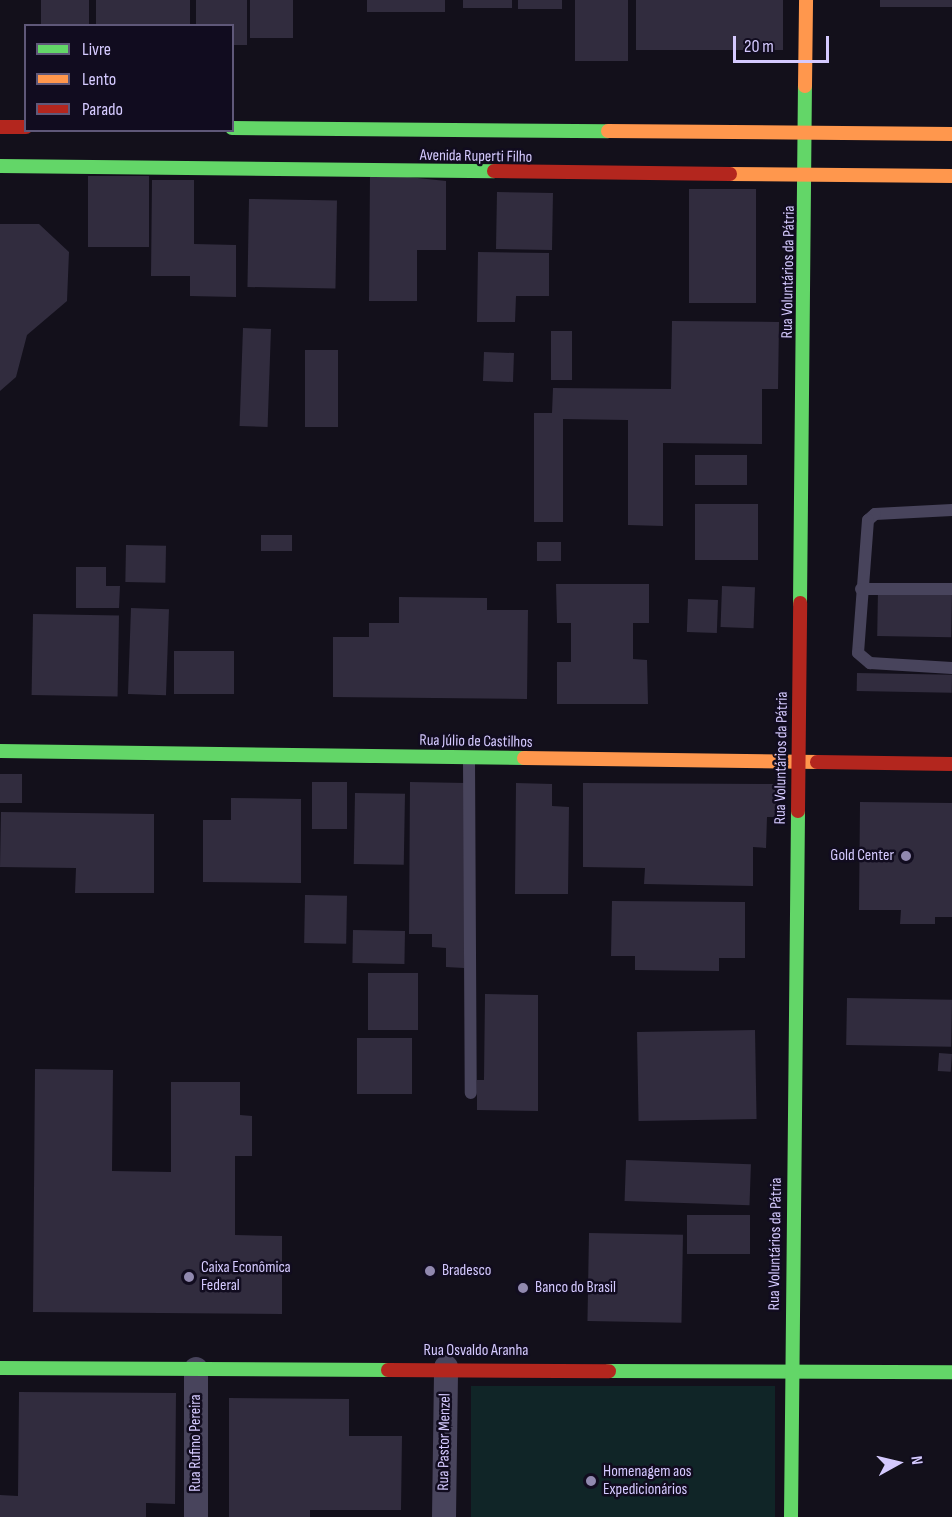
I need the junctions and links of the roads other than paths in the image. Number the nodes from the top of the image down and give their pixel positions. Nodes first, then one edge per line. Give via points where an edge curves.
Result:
1 (806, 0) edge
2 (0, 127) edge
3 (24, 127) edge
4 (234, 128) edge
5 (806, 132) junction
6 (952, 134) edge
7 (0, 166) edge
8 (952, 176) edge
9 (806, 178) junction
10 (952, 510) edge
11 (861, 589) junction
12 (952, 589) edge
13 (952, 668) edge
14 (0, 751) edge
15 (469, 759) junction
16 (798, 764) junction
17 (952, 764) edge
18 (471, 1093) dead end
19 (446, 1367) junction
20 (0, 1368) edge
21 (196, 1369) junction
22 (791, 1371) junction
23 (952, 1372) edge
24 (196, 1517) edge
25 (444, 1517) edge
26 (791, 1517) edge

1 - 5 main road, Rua Voluntários da Pátria
2 - 3 main road
4 - 5 main road, Avenida Ruperti Filho
5 - 6 main road, Avenida Ruperti Filho
5 - 9 main road, Rua Voluntários da Pátria
7 - 9 main road, Avenida Ruperti Filho
8 - 9 main road, Avenida Ruperti Filho
9 - 16 main road, Rua Voluntários da Pátria
10 - 11 lane via 875,514 865,529
11 - 12 lane
11 - 13 lane via 861,660
14 - 15 main road, Rua Júlio de Castilhos
15 - 16 main road, Rua Júlio de Castilhos
15 - 18 lane
16 - 17 main road, Rua Júlio de Castilhos
16 - 22 main road, Rua Voluntários da Pátria
19 - 21 main road, Rua Osvaldo Aranha
19 - 22 main road, Rua Osvaldo Aranha
19 - 25 street, Rua Pastor Menzel
20 - 21 main road, Rua Osvaldo Aranha
21 - 24 street, Rua Rufino Pereira
22 - 23 main road, Rua Osvaldo Aranha
22 - 26 main road, Rua Voluntários da Pátria

